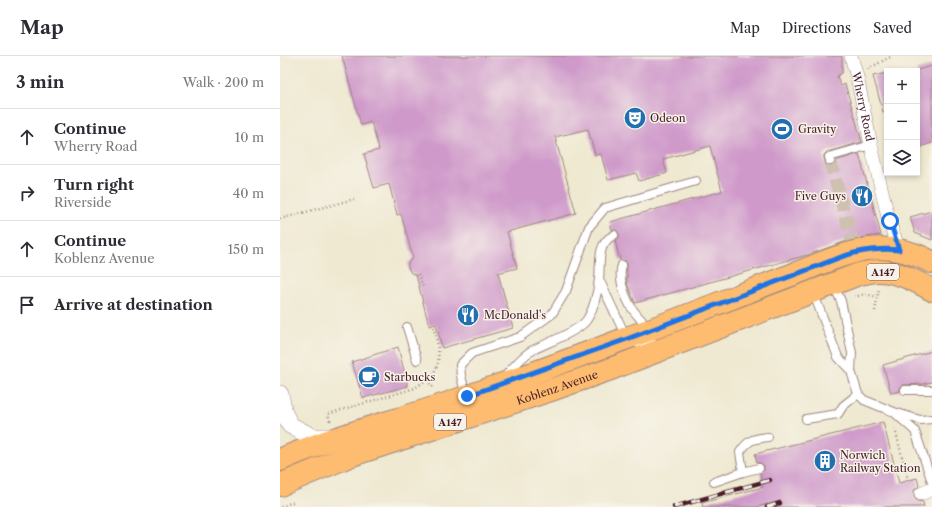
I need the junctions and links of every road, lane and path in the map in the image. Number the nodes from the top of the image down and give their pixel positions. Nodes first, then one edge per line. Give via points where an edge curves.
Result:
1 (851, 56) edge
2 (892, 56) edge
3 (857, 75) junction
4 (871, 145) junction
5 (830, 161) dead end
6 (696, 181) dead end
7 (354, 199) dead end
8 (280, 219) edge
9 (614, 235) dead end
10 (897, 241) junction
11 (932, 262) edge
12 (622, 265) dead end
13 (418, 274) dead end
14 (599, 279) junction
15 (820, 280) junction
16 (880, 286) dead end
17 (423, 287) dead end
18 (932, 290) edge
19 (877, 297) junction
20 (875, 311) dead end
21 (433, 325) dead end
22 (407, 327) dead end
23 (652, 329) junction
24 (627, 339) junction
25 (675, 345) junction
26 (417, 360) dead end
27 (851, 371) junction
28 (494, 387) junction
29 (905, 390) dead end
30 (932, 390) edge
31 (280, 394) edge
32 (858, 394) junction
33 (467, 396) junction
34 (894, 412) junction
35 (806, 419) dead end
36 (932, 419) edge
37 (894, 422) dead end
38 (333, 431) junction
39 (768, 437) dead end
40 (281, 456) edge
41 (759, 468) dead end
42 (743, 472) junction
43 (908, 480) dead end
44 (714, 482) dead end
45 (932, 482) edge
46 (286, 483) edge

1 - 3 street, Wherry Road
2 - 3 path
3 - 4 street, Wherry Road
4 - 5 lane via 829,157
4 - 10 street, Wherry Road
6 - 33 lane via 605,208 589,226 566,291 552,314 520,337 472,353 460,365
7 - 8 path
9 - 14 lane via 608,238 602,249 598,262
10 - 11 main road, A147 via 912,253
10 - 15 main road, A147 via 886,249 856,252
12 - 23 lane via 619,272 627,298 636,314
13 - 17 path
14 - 24 lane
14 - 28 lane via 593,306 585,322 529,352
15 - 18 main road, A147 via 878,271 912,279
15 - 19 path
15 - 23 main road, Koblenz Avenue / A147
15 - 25 main road, Koblenz Avenue / A147
15 - 27 lane via 852,353
15 - 27 lane via 838,356
16 - 19 path
19 - 20 path
21 - 38 path via 438,346 437,367 426,380 415,388 328,414
22 - 26 lane
23 - 24 main road, Koblenz Avenue / A147
24 - 25 lane via 636,343
24 - 28 main road, Koblenz Avenue / A147
25 - 46 main road, Koblenz Avenue / A147 via 557,388 352,455
27 - 32 lane
28 - 33 main road, Koblenz Avenue / A147
29 - 30 lane
31 - 38 street via 284,413 290,425 312,437
32 - 34 lane via 864,400
32 - 35 lane via 838,414
33 - 38 main road, Koblenz Avenue / A147
34 - 36 lane via 920,420
34 - 45 lane via 915,431
37 - 43 path
38 - 40 main road, Koblenz Avenue / A147
39 - 42 lane via 754,438 740,452
40 - 46 street
41 - 42 lane
42 - 44 lane

